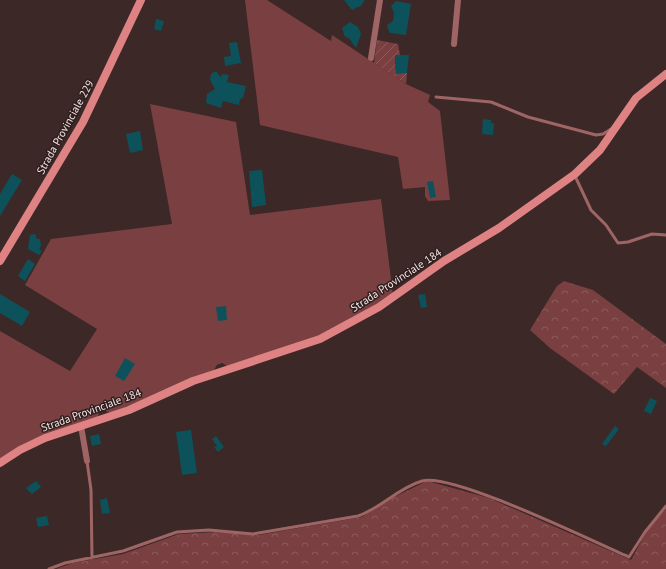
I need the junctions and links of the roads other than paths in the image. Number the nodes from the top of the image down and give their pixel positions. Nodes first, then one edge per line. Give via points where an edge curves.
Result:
1 (141, 0) edge
2 (380, 0) edge
3 (458, 0) edge
4 (454, 44) dead end
5 (371, 58) dead end
6 (666, 74) edge
7 (436, 97) dead end
8 (620, 124) junction
9 (575, 174) junction
10 (666, 236) edge
11 (0, 261) edge
12 (81, 426) junction
13 (87, 461) joint
14 (0, 463) edge
15 (666, 506) edge
16 (92, 558) junction
17 (50, 569) edge

1 - 11 street, Strada Provinciale 229 via 83,122
2 - 5 street
3 - 4 street
6 - 8 street, Strada Provinciale 184 via 636,98
7 - 8 lane via 491,102 528,116 596,135 603,134
8 - 9 street, Strada Provinciale 184 via 600,150
9 - 10 lane via 591,210 618,242 628,242 652,234
9 - 12 street, Strada Provinciale 184 via 384,304 330,334 193,381 130,410
12 - 13 street
12 - 14 street, Strada Provinciale 184 via 32,443
13 - 16 lane via 92,490
15 - 16 lane via 629,557 490,496 428,480 416,483 358,516 253,534 209,530 177,532 122,551
16 - 17 lane via 65,562

